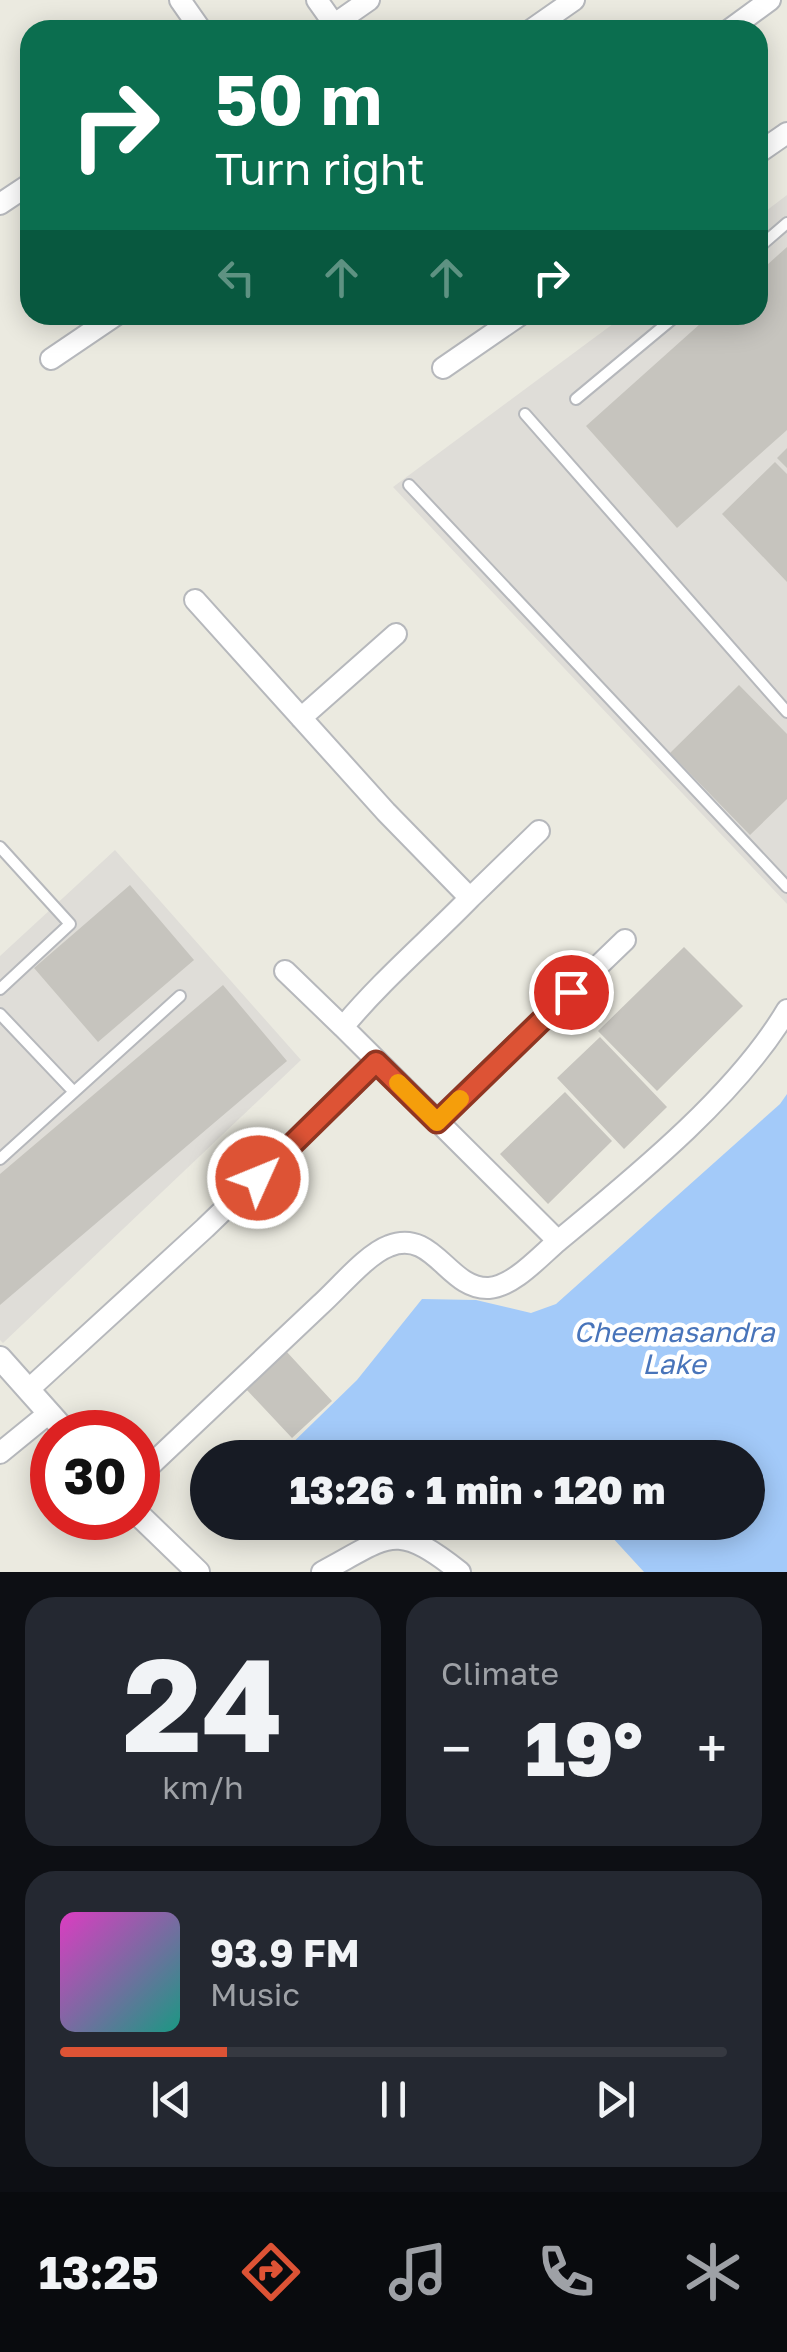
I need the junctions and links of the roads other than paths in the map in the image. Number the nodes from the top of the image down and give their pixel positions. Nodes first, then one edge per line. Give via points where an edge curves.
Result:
1 (369, 0) edge
2 (574, 0) edge
3 (770, 0) edge
4 (340, 20) edge
5 (545, 20) edge
6 (742, 20) edge
7 (787, 223) edge
8 (768, 239) edge
9 (101, 325) edge
10 (505, 325) edge
11 (665, 325) edge
12 (51, 358) dead end
13 (443, 368) dead end
14 (576, 399) dead end
15 (525, 414) dead end
16 (410, 485) dead end
17 (196, 600) dead end
18 (396, 634) dead end
19 (787, 712) edge
20 (301, 718) junction
21 (539, 831) dead end
22 (0, 848) edge
23 (787, 887) edge
24 (470, 898) junction
25 (625, 940) dead end
26 (285, 971) dead end
27 (0, 989) edge
28 (180, 996) dead end
29 (787, 1010) edge
30 (0, 1014) edge
31 (343, 1027) junction
32 (376, 1062) junction
33 (74, 1092) junction
34 (437, 1122) junction
35 (0, 1159) edge
36 (558, 1241) junction
37 (0, 1358) edge
38 (28, 1390) junction
39 (46, 1410) edge
40 (30, 1429) edge
41 (0, 1453) edge
42 (160, 1457) edge
43 (160, 1537) edge
44 (191, 1570) edge
45 (322, 1572) edge
46 (460, 1572) edge

1 - 4 street
2 - 5 street
3 - 6 street
7 - 8 lane
9 - 12 street
10 - 13 street
11 - 14 lane
15 - 19 lane
16 - 23 lane
17 - 20 street
18 - 20 street
20 - 24 street
21 - 24 street
22 - 27 lane via 70,924
24 - 31 street
25 - 34 street
26 - 31 street
28 - 33 lane
29 - 36 street via 734,1078 665,1149
30 - 33 lane
31 - 32 street
32 - 34 street
32 - 38 street
33 - 35 lane
34 - 36 street
36 - 42 street via 490,1288 468,1281 423,1246 387,1246
37 - 38 street
38 - 39 street
40 - 41 street
43 - 44 street
45 - 46 street via 388,1537 410,1539

